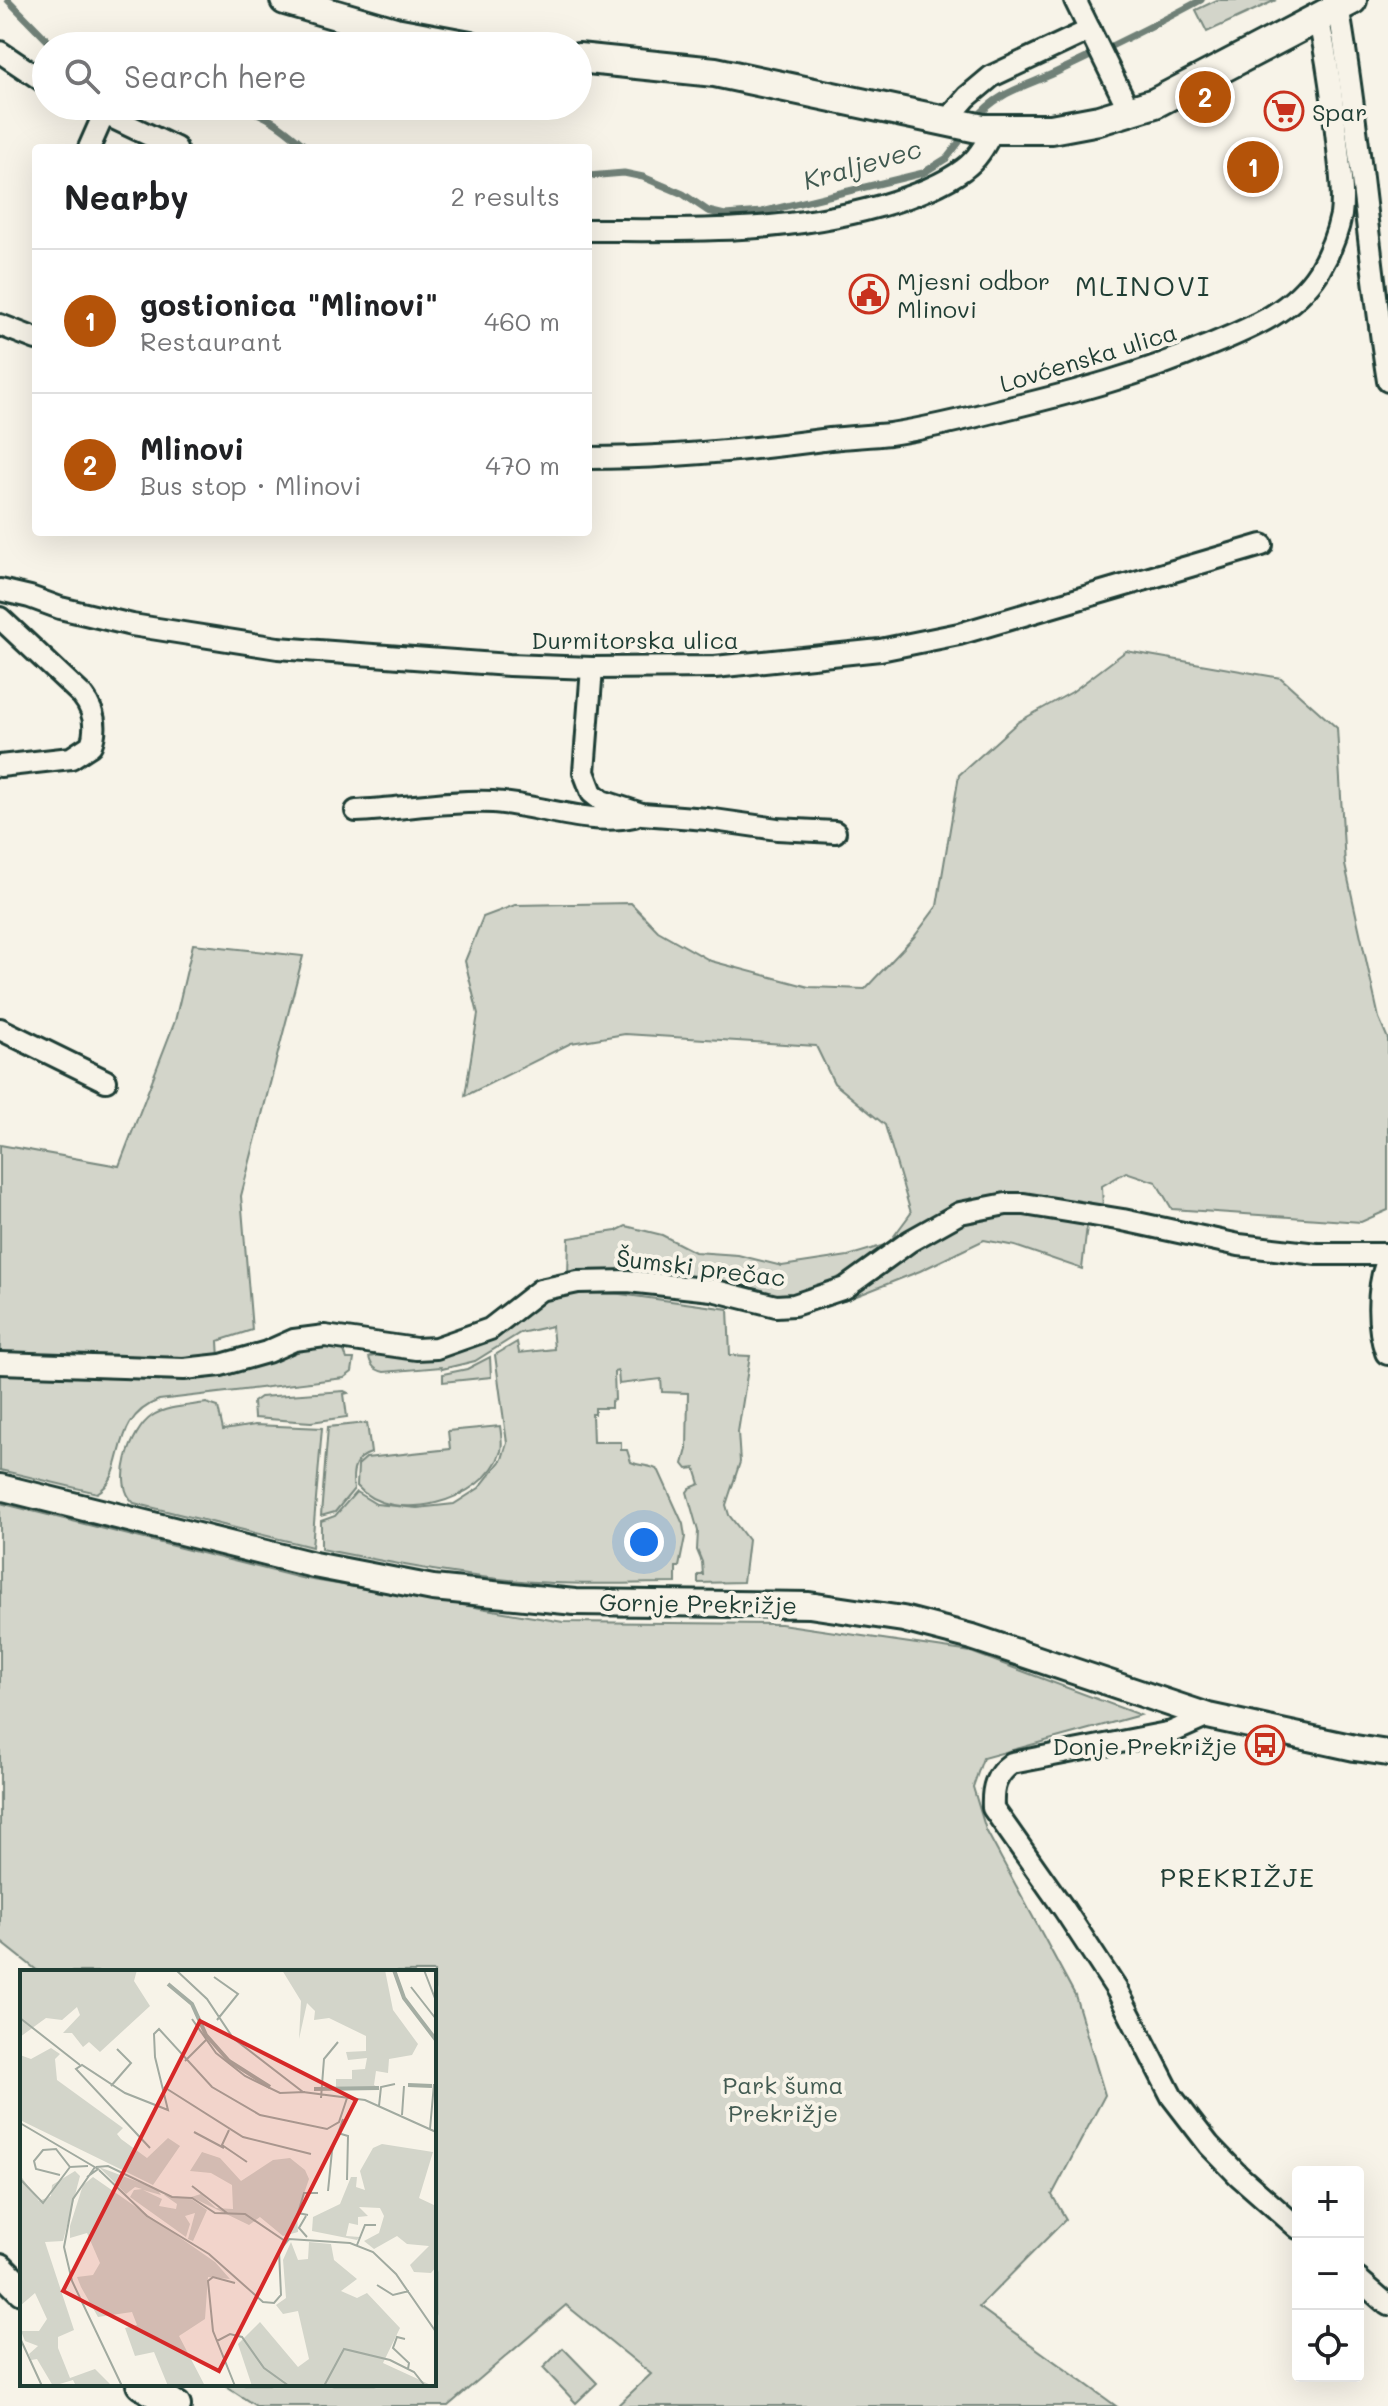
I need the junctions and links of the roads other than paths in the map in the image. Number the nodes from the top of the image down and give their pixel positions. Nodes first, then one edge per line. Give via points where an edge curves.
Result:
1 (285, 0) edge
2 (1075, 0) edge
3 (1336, 8) edge
4 (395, 32) edge
5 (1092, 34) junction
6 (0, 52) edge
7 (592, 59) edge
8 (32, 74) edge
9 (1130, 112) junction
10 (94, 120) edge
11 (117, 120) edge
12 (970, 127) junction
13 (90, 144) edge
14 (168, 144) edge
15 (592, 230) edge
16 (1382, 291) edge
17 (0, 325) edge
18 (32, 334) edge
19 (1388, 381) edge
20 (592, 458) edge
21 (1262, 545) dead end
22 (0, 590) edge
23 (0, 618) edge
24 (592, 668) junction
25 (0, 766) edge
26 (356, 811) dead end
27 (642, 814) junction
28 (835, 832) dead end
29 (0, 1029) edge
30 (106, 1081) dead end
31 (1388, 1254) edge
32 (1388, 1264) edge
33 (1388, 1352) edge
34 (0, 1363) edge
35 (0, 1487) edge
36 (1208, 1716) junction
37 (1388, 1753) edge
38 (1292, 2223) edge
39 (0, 2268) edge
40 (1364, 2284) edge
41 (20, 2288) edge
42 (1388, 2305) edge
43 (144, 2386) edge
44 (176, 2406) edge

1 - 4 main road
2 - 5 street
3 - 9 main road
3 - 16 street
3 - 20 street, Lovćenska ulica via 1327,55 1341,215 1319,271 1279,313 1144,370 935,425 758,450
5 - 9 street
5 - 12 street via 992,76 979,86
6 - 8 street
7 - 12 main road via 728,74
9 - 12 main road via 1051,129
10 - 13 street
11 - 14 street
12 - 15 street via 980,153 950,178 897,201 818,222 746,230
16 - 19 street
17 - 18 street
21 - 24 street, Durmitorska ulica via 999,623 880,650 715,667
22 - 24 street, Durmitorska ulica via 107,619 233,642 366,656
23 - 25 street via 89,703 95,727 91,745 71,758
24 - 27 street via 587,783 602,801
26 - 27 street via 469,801 605,818
27 - 28 street
29 - 30 street
31 - 34 street, Šumski prečac via 1317,1254 1239,1245 1123,1220 1006,1204 960,1213 845,1288 794,1305 628,1281 578,1282 540,1290 490,1329 436,1348 325,1336 294,1340 221,1365 184,1369
32 - 33 street via 1382,1322
35 - 36 street, Gornje Prekrižje via 314,1565 433,1588 575,1602 809,1605 903,1619
36 - 37 street, Gornje Prekrižje
36 - 38 street via 1172,1732 1012,1763 995,1781 993,1808 1117,1990 1172,2097 1209,2145
39 - 41 main road
40 - 42 street
43 - 44 main road

